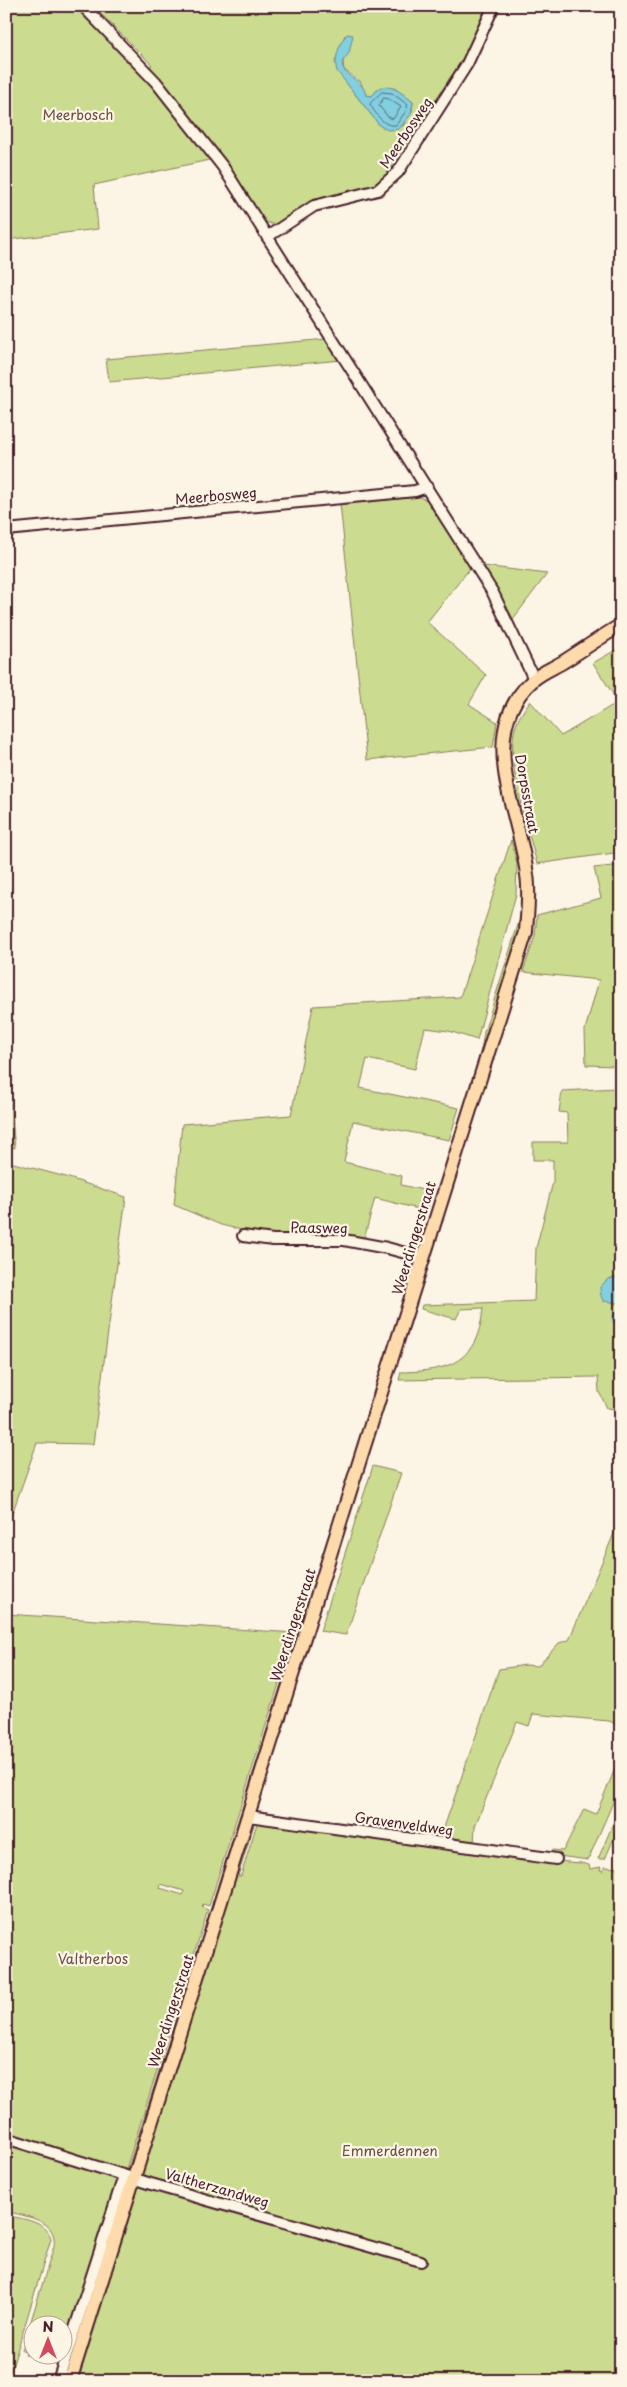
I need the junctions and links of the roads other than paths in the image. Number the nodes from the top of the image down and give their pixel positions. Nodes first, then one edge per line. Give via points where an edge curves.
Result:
1 (83, 6) edge
2 (494, 6) edge
3 (268, 237) junction
4 (427, 487) junction
5 (6, 530) edge
6 (621, 625) edge
7 (534, 680) junction
8 (527, 874) joint
9 (243, 1236) dead end
10 (424, 1258) junction
11 (248, 1816) junction
12 (556, 1859) dead end
13 (6, 2138) edge
14 (129, 2177) junction
15 (421, 2261) dead end
16 (58, 2381) edge
17 (70, 2381) edge

1 - 3 street via 190,122
2 - 3 street, Meerbosweg via 467,64 392,179 371,192 314,206
3 - 4 street
4 - 5 street, Meerbosweg via 405,492
4 - 7 street via 493,594
6 - 7 main road, Dorpsstraat
7 - 8 main road, Dorpsstraat via 511,712 503,744 505,774
8 - 10 main road, Weerdingerstraat via 526,932
9 - 10 street, Paasweg via 273,1240 344,1240
10 - 11 main road, Weerdingerstraat
11 - 12 street, Gravenveldweg
11 - 14 main road, Weerdingerstraat
13 - 14 street, Valtherzandweg
14 - 15 street, Valtherzandweg
14 - 16 street, Weerdingerstraat
14 - 17 main road, Weerdingerstraat

